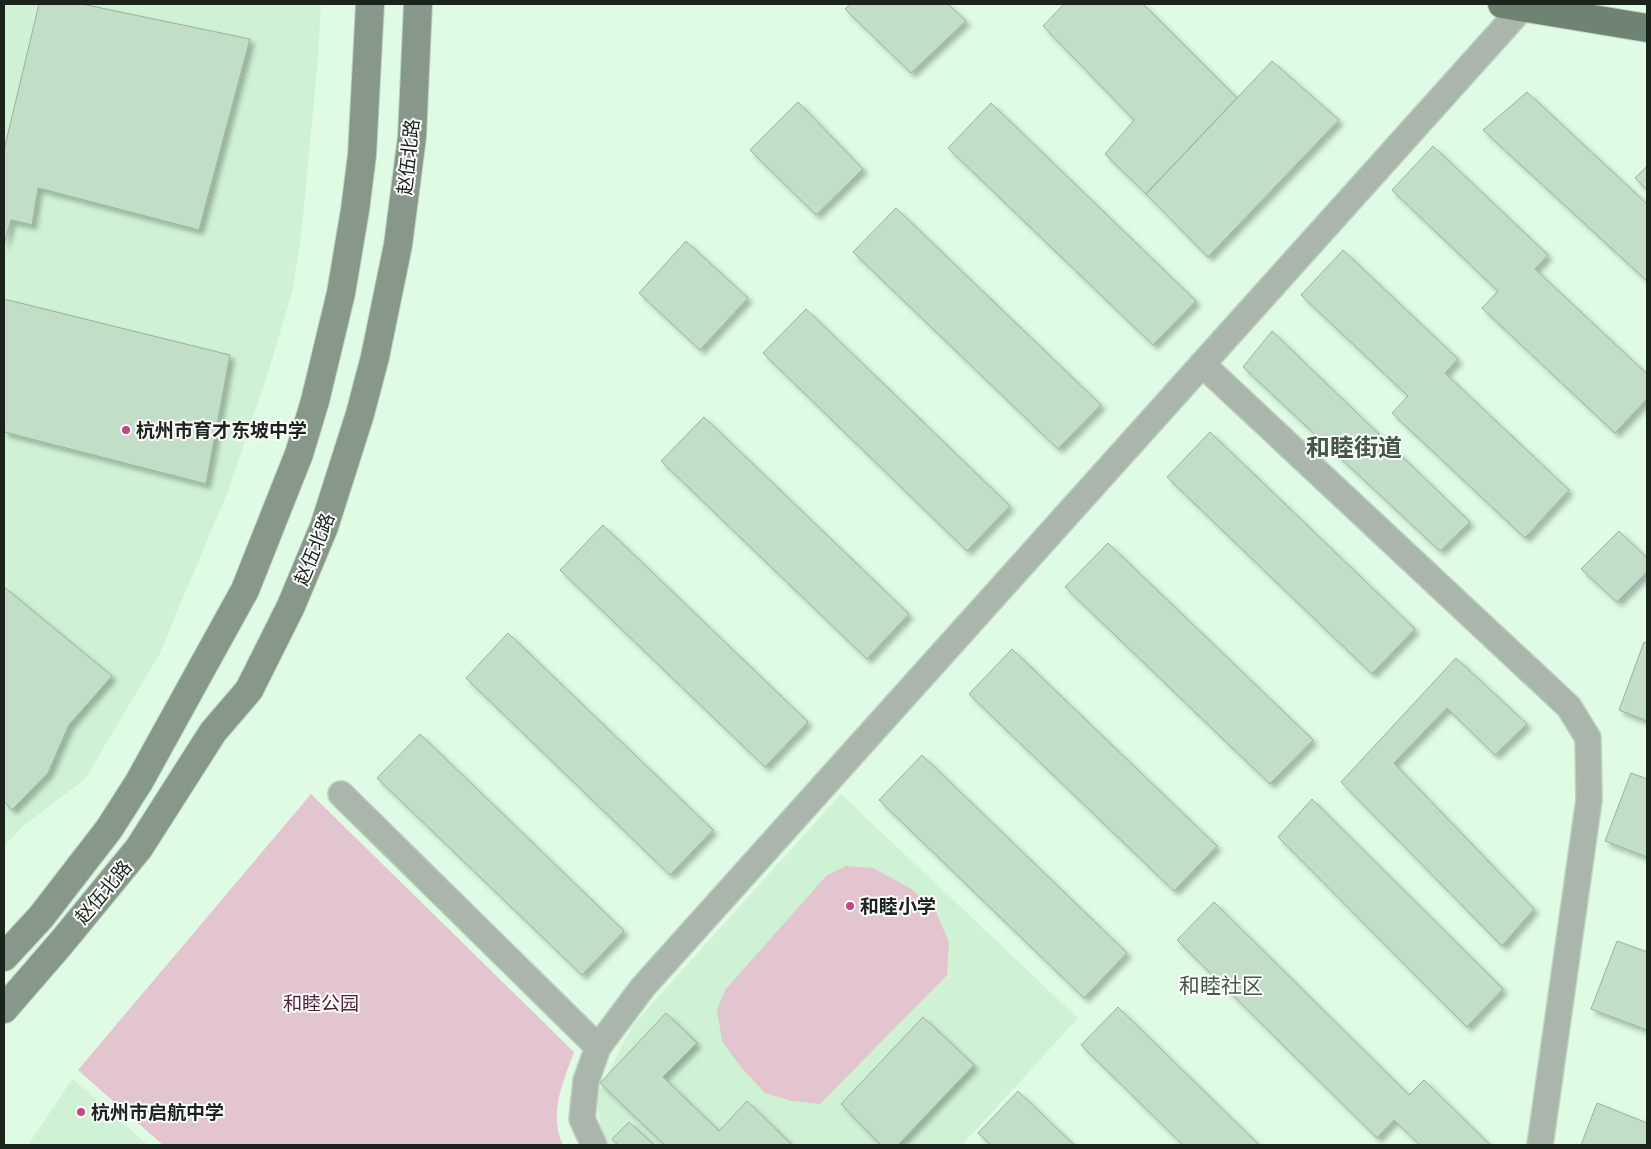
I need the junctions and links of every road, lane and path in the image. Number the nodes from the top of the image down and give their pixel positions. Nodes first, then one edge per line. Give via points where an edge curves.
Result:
1 (370, 4) edge
2 (418, 4) edge
3 (1512, 5) edge
4 (1647, 28) edge
5 (1202, 364) junction
6 (341, 794) dead end
7 (4, 957) edge
8 (4, 1009) edge
9 (598, 1047) junction
10 (594, 1145) edge
11 (1540, 1145) edge

1 - 7 main road, 赵伍北路 via 362,156 355,210 341,293 299,454 245,590 139,782 109,829 41,917
2 - 8 main road, 赵伍北路 via 412,137 398,245 360,414 324,527 291,606 249,690 213,732 139,848
3 - 4 main road
3 - 5 street
5 - 9 street via 644,987
5 - 11 street via 1569,707 1588,738 1588,800
6 - 9 street
9 - 10 street via 586,1081 582,1119

